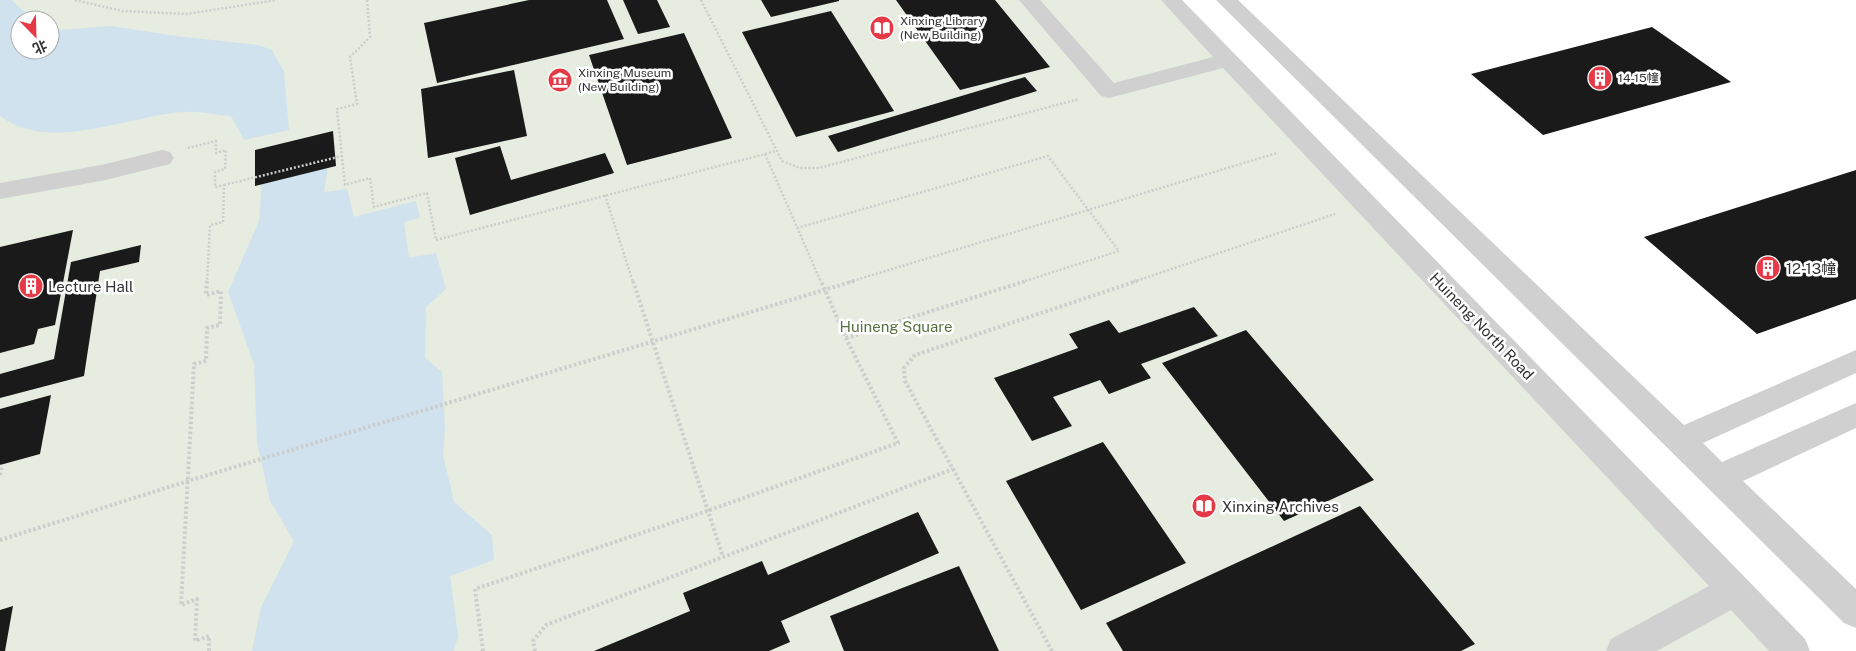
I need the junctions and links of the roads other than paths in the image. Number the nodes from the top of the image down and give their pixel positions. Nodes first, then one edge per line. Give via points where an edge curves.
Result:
1 (1029, 0) edge
2 (1171, 0) edge
3 (1226, 0) edge
4 (1228, 60) junction
5 (171, 154) road end
6 (0, 191) edge
7 (1856, 361) edge
8 (1856, 415) edge
9 (1680, 440) junction
10 (1718, 478) junction
11 (1735, 590) junction
12 (1856, 612) edge
13 (1623, 651) edge
14 (1793, 651) edge

1 - 4 street via 1109,91
2 - 4 street, Huineng North Road
3 - 9 street
4 - 11 street, Huineng North Road
5 - 6 street via 101,173
7 - 9 street
8 - 10 street
9 - 10 street
10 - 12 street
11 - 13 street
11 - 14 street, Huineng North Road

